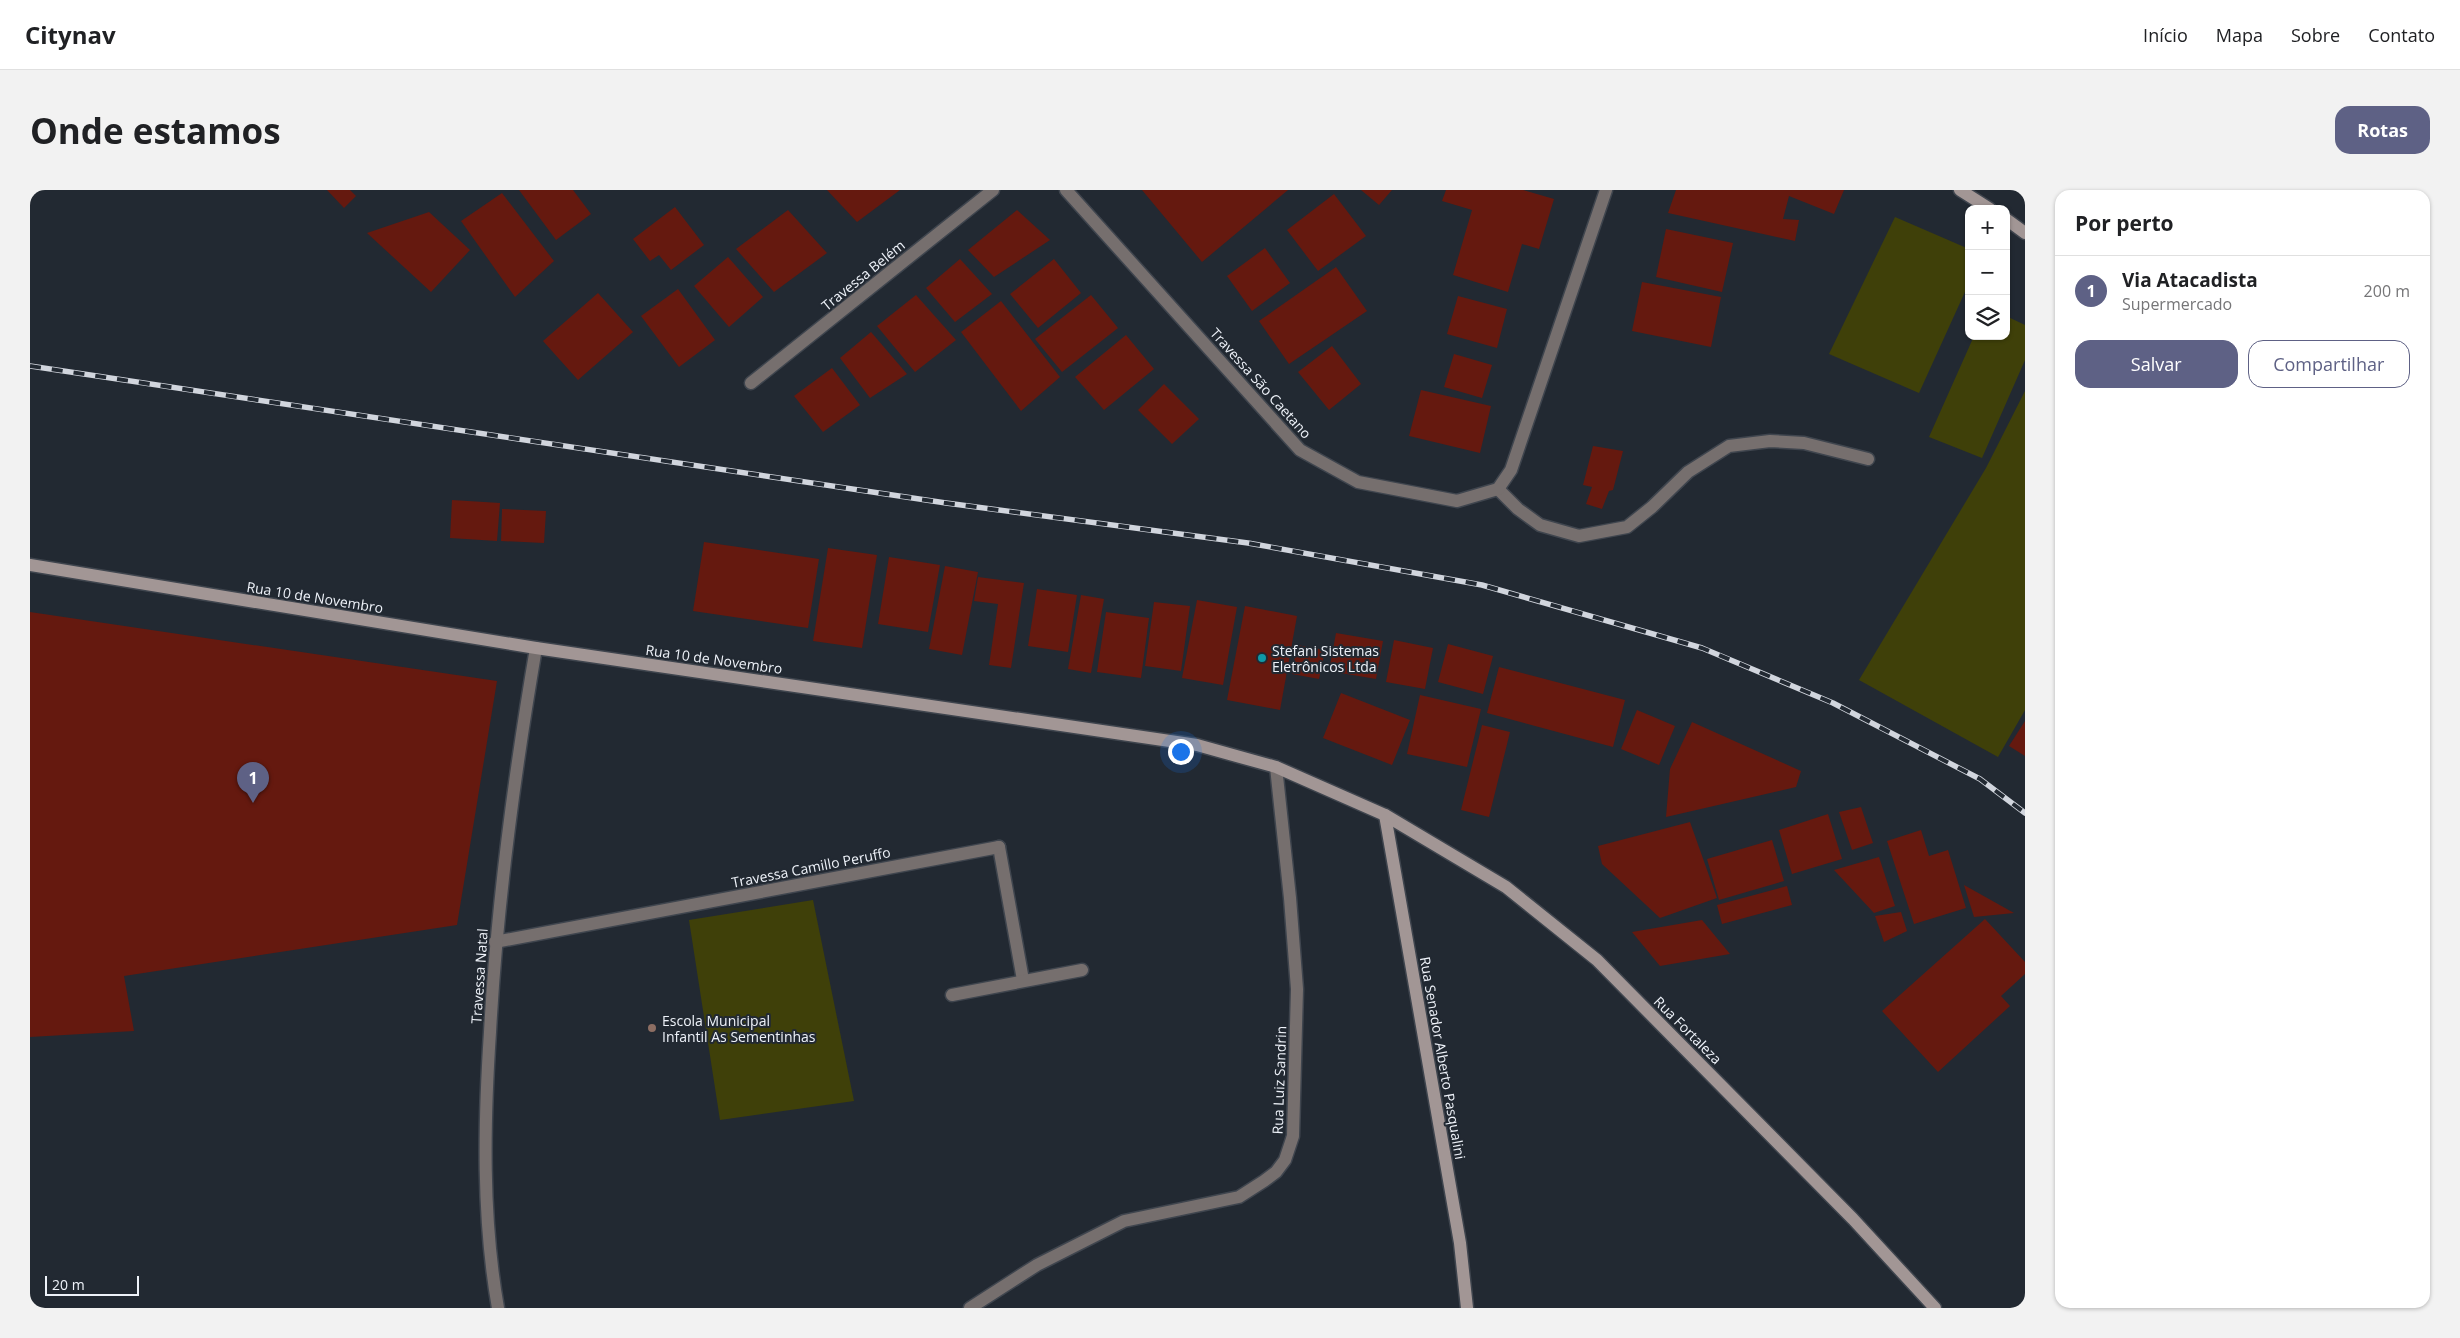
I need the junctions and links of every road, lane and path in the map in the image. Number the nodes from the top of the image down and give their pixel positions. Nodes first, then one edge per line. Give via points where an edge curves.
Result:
1 (993, 190) edge
2 (1066, 190) edge
3 (1606, 190) edge
4 (1960, 190) edge
5 (1984, 205) edge
6 (2010, 222) edge
7 (2025, 233) edge
8 (751, 383) dead end
9 (1868, 459) dead end
10 (1498, 488) junction
11 (30, 565) edge
12 (536, 648) junction
13 (1276, 768) junction
14 (1385, 815) junction
15 (496, 942) junction
16 (1082, 970) dead end
17 (1023, 980) junction
18 (952, 995) dead end
19 (498, 1308) edge
20 (970, 1308) edge
21 (1467, 1308) edge
22 (1935, 1308) edge

1 - 8 street, Travessa Belém
2 - 10 street, Travessa São Caetano via 1300,450 1358,482 1457,501
3 - 10 street via 1511,470
4 - 5 main road
6 - 7 main road
9 - 10 street via 1804,443 1770,441 1729,446 1688,472 1627,527 1579,536 1540,525 1518,510
11 - 12 main road, Rua 10 de Novembro
12 - 13 main road, Rua 10 de Novembro via 1197,745
12 - 15 street, Travessa Natal via 510,803
13 - 14 main road, Rua 10 de Novembro
13 - 20 street, Rua Luiz Sandrin via 1296,989 1293,1136 1285,1160 1276,1172 1238,1197 1124,1221 1037,1265
14 - 21 main road, Rua Senador Alberto Pasqualini via 1460,1243
14 - 22 main road, Rua Fortaleza via 1506,887 1597,960 1853,1219
15 - 17 street, Travessa Camillo Peruffo via 999,847
15 - 19 street, Travessa Natal via 486,1141 493,1282
16 - 17 street
17 - 18 street

